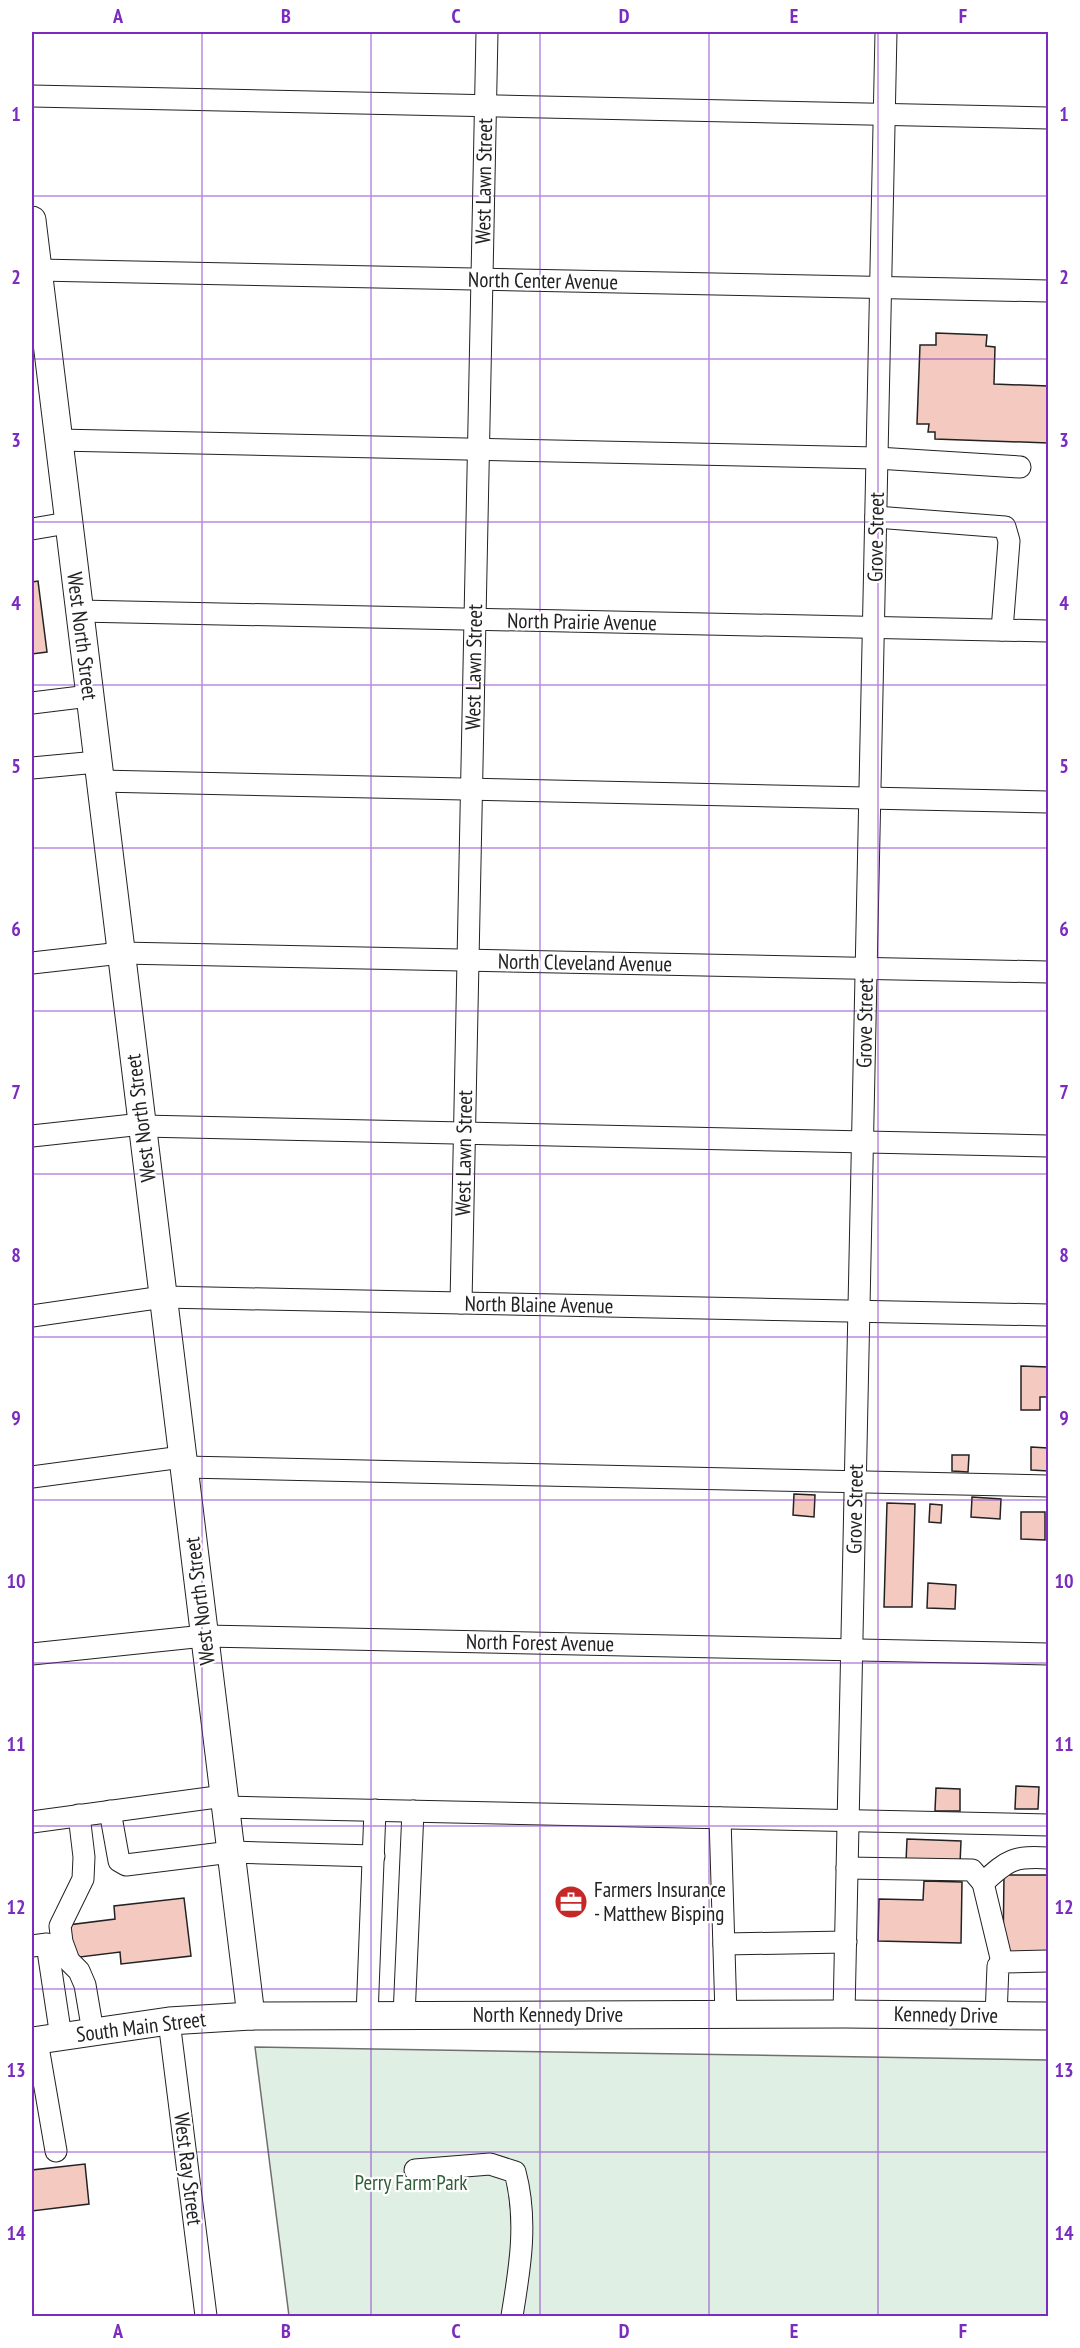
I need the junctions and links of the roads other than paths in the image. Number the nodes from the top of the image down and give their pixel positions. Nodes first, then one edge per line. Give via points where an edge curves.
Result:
1 (487, 32) edge
2 (886, 32) edge
3 (32, 96) edge
4 (486, 106) junction
5 (885, 114) junction
6 (1048, 118) edge
7 (32, 220) edge
8 (38, 270) junction
9 (482, 279) junction
10 (881, 288) junction
11 (1048, 291) edge
12 (38, 335) edge
13 (58, 440) junction
14 (478, 449) junction
15 (877, 458) junction
16 (1020, 467) dead end
17 (876, 517) junction
18 (68, 523) junction
19 (32, 529) edge
20 (79, 611) junction
21 (475, 619) junction
22 (874, 627) junction
23 (1002, 630) junction
24 (1048, 631) edge
25 (89, 696) junction
26 (32, 703) edge
27 (32, 768) edge
28 (99, 772) junction
29 (471, 789) junction
30 (870, 798) junction
31 (1048, 802) edge
32 (122, 953) junction
33 (467, 960) junction
34 (32, 963) edge
35 (867, 969) junction
36 (1048, 972) edge
37 (142, 1125) junction
38 (464, 1133) junction
39 (32, 1136) edge
40 (863, 1142) junction
41 (1048, 1146) edge
42 (163, 1297) junction
43 (461, 1303) junction
44 (859, 1311) junction
45 (1048, 1315) edge
46 (32, 1316) edge
47 (183, 1462) junction
48 (32, 1477) edge
49 (856, 1482) junction
50 (1048, 1486) edge
51 (204, 1636) junction
52 (852, 1650) junction
53 (32, 1654) edge
54 (1048, 1654) edge
55 (224, 1801) junction
56 (375, 1810) junction
57 (110, 1811) junction
58 (413, 1811) junction
59 (79, 1815) junction
60 (720, 1818) junction
61 (849, 1820) junction
62 (32, 1822) edge
63 (1048, 1825) edge
64 (231, 1852) junction
65 (374, 1856) junction
66 (1048, 1858) edge
67 (848, 1868) junction
68 (983, 1883) junction
69 (846, 1942) junction
70 (724, 1944) junction
71 (32, 1946) edge
72 (1048, 1961) edge
73 (1002, 1962) junction
74 (726, 2014) junction
75 (844, 2014) junction
76 (251, 2016) junction
77 (367, 2016) junction
78 (404, 2016) junction
79 (996, 2016) junction
80 (1048, 2016) edge
81 (169, 2020) junction
82 (93, 2032) junction
83 (43, 2040) edge
84 (56, 2151) dead end
85 (415, 2170) dead end
86 (206, 2316) edge
87 (512, 2316) edge

1 - 4 street, West Lawn Street
2 - 5 street, Grove Street
3 - 4 street
4 - 5 street
4 - 9 street, West Lawn Street
5 - 6 street
5 - 10 street, Grove Street
7 - 8 main road, West North Street
8 - 9 street, North Center Avenue
8 - 12 main road, West North Street
9 - 10 street, North Center Avenue
9 - 14 street, West Lawn Street
10 - 11 street, North Center Avenue
10 - 15 street, Grove Street
12 - 13 main road, West North Street
13 - 14 street
13 - 18 main road, West North Street
14 - 15 street
14 - 21 street, West Lawn Street
15 - 16 street
15 - 17 street, Grove Street
17 - 22 street, Grove Street
17 - 23 street via 1005,527 1009,541
18 - 19 street
18 - 20 main road, West North Street
20 - 21 street, North Prairie Avenue
20 - 25 main road, West North Street
21 - 22 street, North Prairie Avenue
21 - 29 street, West Lawn Street
22 - 23 street, North Prairie Avenue
22 - 30 street, Grove Street
23 - 24 street, North Prairie Avenue
25 - 26 street
25 - 28 main road, West North Street
27 - 28 street
28 - 29 street
28 - 32 main road, West North Street
29 - 30 street
29 - 33 street, West Lawn Street
30 - 31 street
30 - 35 street, Grove Street
32 - 33 street, North Cleveland Avenue
32 - 34 street, North Cleveland Avenue
32 - 37 main road, West North Street
33 - 35 street, North Cleveland Avenue
33 - 38 street, West Lawn Street
35 - 36 street, North Cleveland Avenue
35 - 40 street, Grove Street
37 - 38 street
37 - 39 street
37 - 42 main road, West North Street
38 - 40 street
38 - 43 street, West Lawn Street
40 - 41 street
40 - 44 street, Grove Street
42 - 43 street, North Blaine Avenue
42 - 46 street, North Blaine Avenue
42 - 47 main road, West North Street
43 - 44 street, North Blaine Avenue
44 - 45 street, North Blaine Avenue
44 - 49 street, Grove Street
47 - 48 street
47 - 49 street
47 - 51 main road, West North Street
49 - 50 street
49 - 52 street, Grove Street
51 - 52 street, North Forest Avenue
51 - 53 street, North Forest Avenue
51 - 55 main road, West North Street
52 - 54 street, North Forest Avenue
52 - 61 street, Grove Street
55 - 56 street
55 - 57 street
55 - 64 main road, West North Street
56 - 58 street
56 - 65 street
57 - 59 street
57 - 64 street via 114,1845 119,1861 126,1865
58 - 60 street
58 - 78 street
59 - 62 street
59 - 82 street via 83,1879 60,1926 69,1961 85,1985
60 - 61 street
60 - 70 street
61 - 63 street
61 - 67 street, Grove Street
64 - 65 street
64 - 76 main road, West North Street
65 - 77 street
66 - 68 street via 1022,1857 1001,1866
67 - 68 street via 972,1870
67 - 69 street, Grove Street
68 - 73 street
69 - 70 street
69 - 75 street, Grove Street
70 - 74 street
71 - 83 street via 47,1944
72 - 73 street
73 - 79 street via 998,1966
74 - 75 main road, North Kennedy Drive
74 - 78 main road, North Kennedy Drive
75 - 79 main road, Kennedy Drive
76 - 77 main road, North Kennedy Drive
76 - 81 main road, South Main Street
77 - 78 main road, North Kennedy Drive
79 - 80 main road, Kennedy Drive
81 - 82 main road, South Main Street
81 - 86 street, West Ray Street
82 - 83 main road, South Main Street
83 - 84 street
85 - 87 street via 490,2164 515,2172 523,2234

